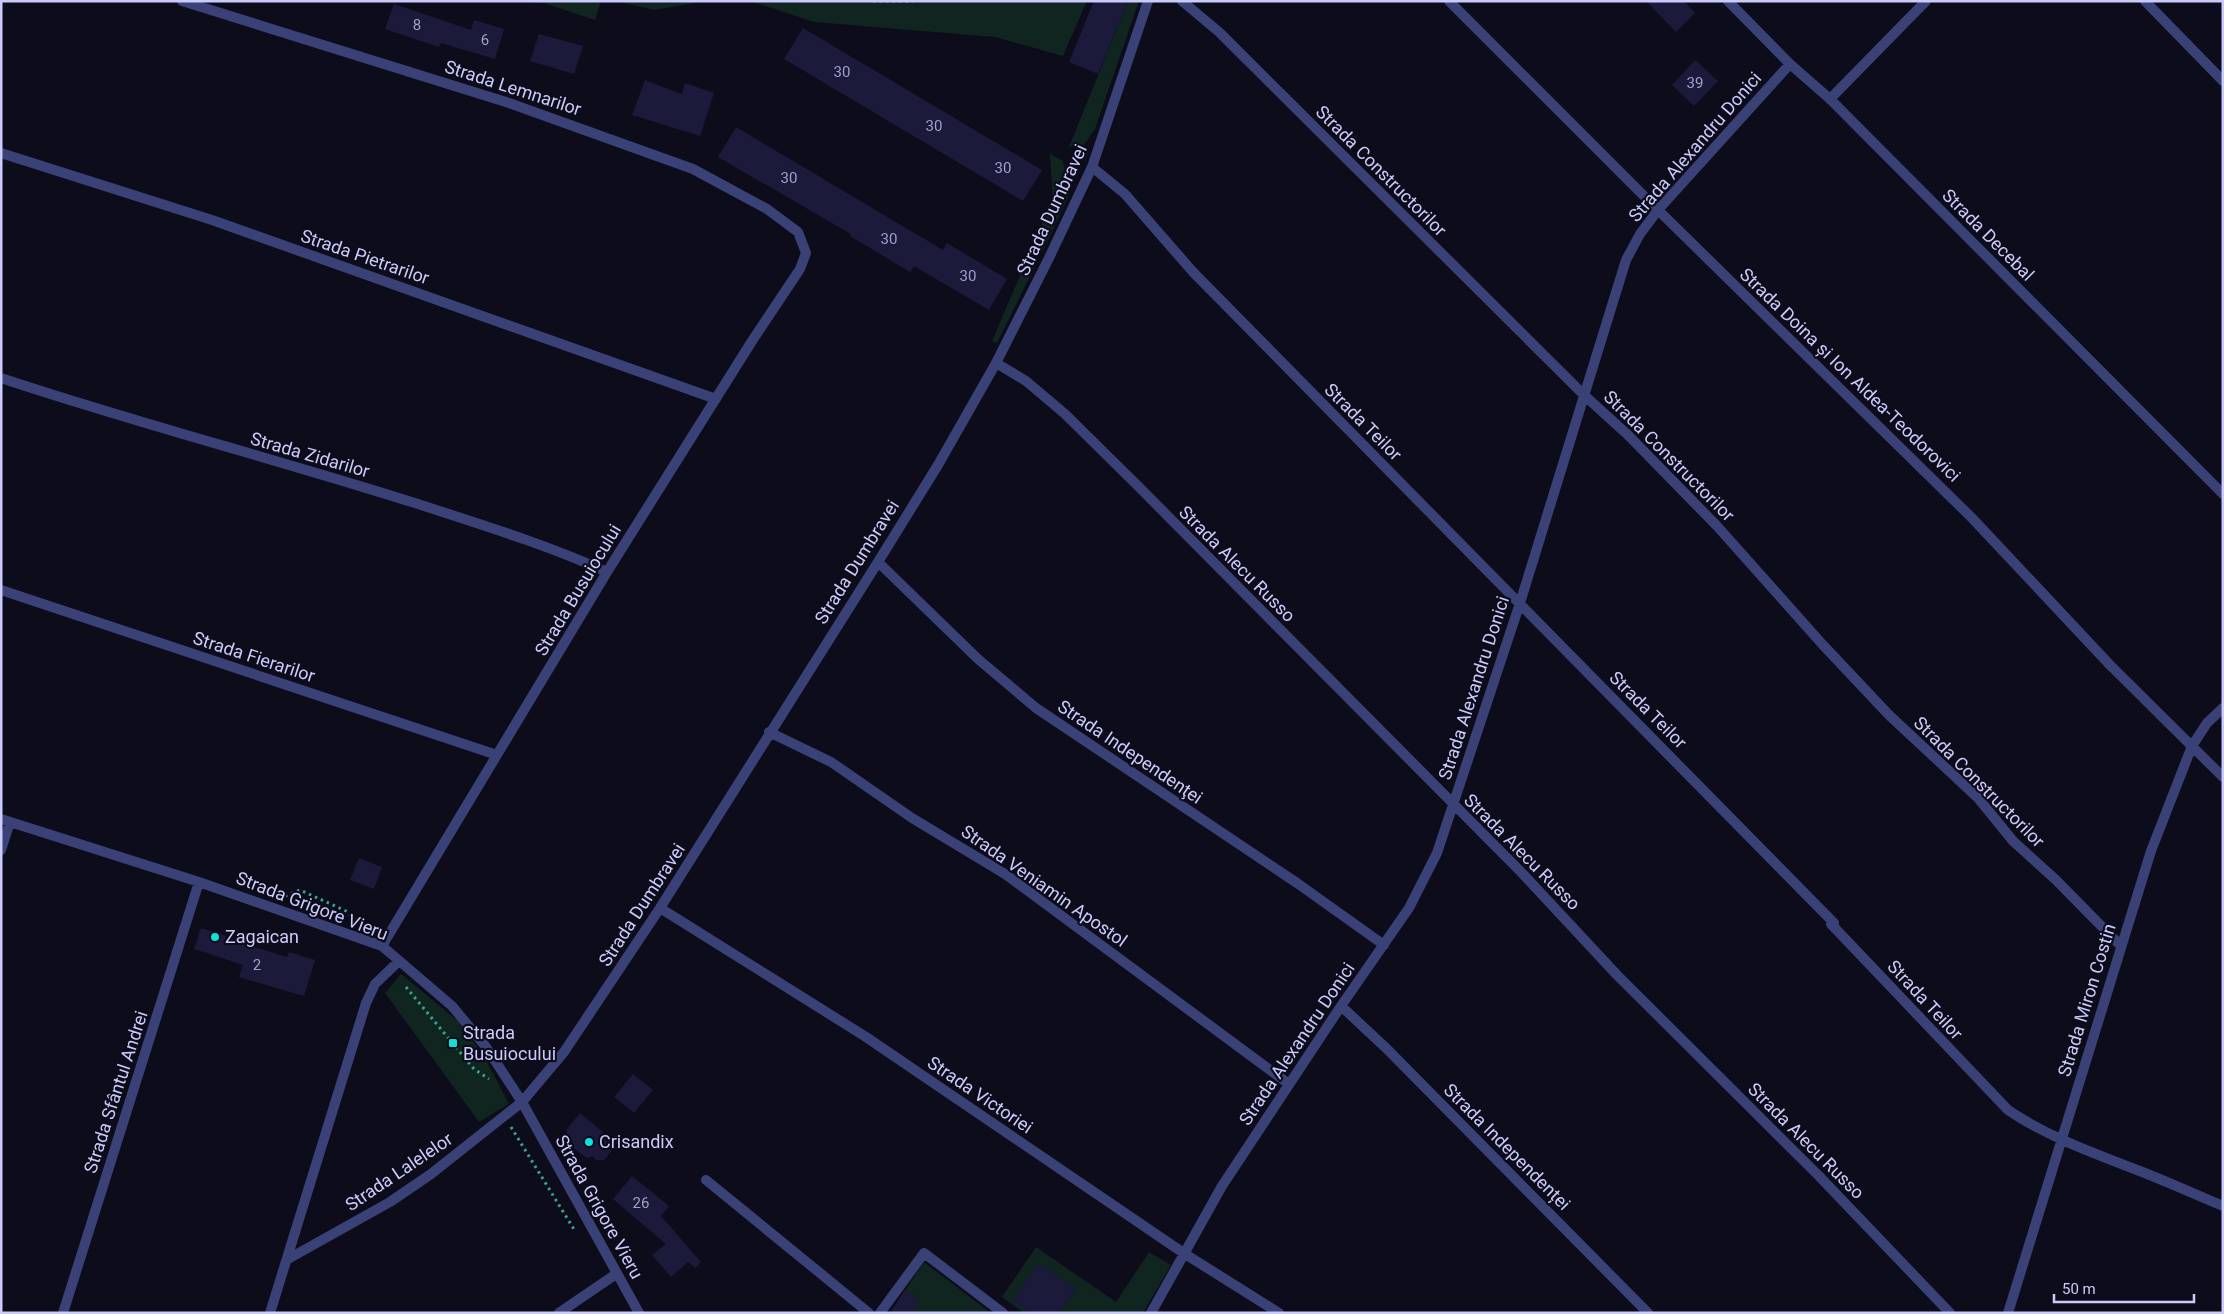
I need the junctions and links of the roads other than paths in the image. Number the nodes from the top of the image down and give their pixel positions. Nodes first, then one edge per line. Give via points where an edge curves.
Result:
1 (182, 1) edge
2 (1148, 1) edge
3 (1182, 1) edge
4 (1449, 1) edge
5 (1728, 1) edge
6 (1926, 1) edge
7 (2145, 1) edge
8 (1790, 64) junction
9 (2223, 81) edge
10 (1830, 99) junction
11 (1, 153) edge
12 (1092, 167) junction
13 (1658, 210) junction
14 (806, 253) joint
15 (996, 364) junction
16 (1, 378) edge
17 (1584, 395) junction
18 (716, 398) junction
19 (2223, 494) edge
20 (878, 562) junction
21 (607, 572) junction
22 (1, 590) edge
23 (1520, 603) junction
24 (2223, 708) edge
25 (769, 732) junction
26 (2192, 746) junction
27 (497, 755) junction
28 (2223, 777) edge
29 (1452, 805) junction
30 (6, 821) edge
31 (1, 850) edge
32 (199, 882) junction
33 (660, 908) junction
34 (1384, 945) junction
35 (2120, 945) junction
36 (382, 946) junction
37 (399, 961) junction
38 (1341, 1006) junction
39 (1289, 1084) junction
40 (522, 1102) junction
41 (2062, 1141) junction
42 (706, 1180) dead end
43 (2223, 1206) edge
44 (1185, 1254) junction
45 (288, 1259) junction
46 (616, 1274) junction
47 (63, 1313) edge
48 (270, 1313) edge
49 (559, 1313) edge
50 (639, 1313) edge
51 (869, 1313) edge
52 (880, 1313) edge
53 (1004, 1313) edge
54 (1151, 1313) edge
55 (1279, 1313) edge
56 (1648, 1313) edge
57 (1950, 1313) edge
58 (2008, 1313) edge

1 - 14 street, Strada Lemnarilor via 509,103 693,169 767,209 798,232
2 - 12 street, Strada Dumbravei
3 - 17 street, Strada Constructorilor via 1219,32
4 - 13 street, Strada Doina și Ion Aldea-Teodorovici
5 - 8 street, Strada Decebal
6 - 10 street
7 - 9 street
8 - 10 street, Strada Decebal
8 - 13 street, Strada Alexandru Donici
10 - 19 street, Strada Decebal
11 - 18 street, Strada Pietrarilor via 212,220
12 - 15 street, Strada Dumbravei
12 - 23 street, Strada Teilor via 1125,194 1193,272
13 - 17 street, Strada Alexandru Donici via 1626,260
13 - 26 street, Strada Doina și Ion Aldea-Teodorovici via 1972,518 2110,665
14 - 18 street, Strada Busuiocului via 800,269
15 - 20 street, Strada Dumbravei
15 - 29 street, Strada Alecu Russo via 1026,381 1065,414
16 - 21 street, Strada Zidarilor via 483,525 556,549
17 - 23 street, Strada Alexandru Donici
17 - 35 street, Strada Constructorilor via 1717,526 1889,715 1978,798 2013,841
18 - 21 street, Strada Busuiocului
20 - 25 street, Strada Dumbravei
20 - 34 street, Strada Independenţei via 978,659 1036,708
21 - 27 street, Strada Busuiocului
22 - 27 street, Strada Fierarilor
23 - 29 street, Strada Alexandru Donici
23 - 41 street, Strada Teilor via 1834,923 1831,924 2008,1110
24 - 26 street, Strada Miron Costin via 2207,723
25 - 33 street, Strada Dumbravei
25 - 39 street, Strada Veniamin Apostol via 831,762 912,818 1005,874
26 - 28 street, Strada Doina și Ion Aldea-Teodorovici
26 - 35 street, Strada Miron Costin via 2151,851
27 - 36 street, Strada Busuiocului
29 - 34 street, Strada Alexandru Donici via 1437,853 1409,908
29 - 57 street, Strada Alecu Russo
30 - 31 street
30 - 32 street, Strada Grigore Vieru
32 - 36 street, Strada Grigore Vieru
32 - 47 street, Strada Sfântul Andrei
33 - 40 street, Strada Dumbravei via 564,1052
33 - 44 street, Strada Victoriei via 866,1037
34 - 38 street, Strada Alexandru Donici
35 - 41 street, Strada Miron Costin
36 - 37 street, Strada Grigore Vieru
37 - 40 street, Strada Grigore Vieru via 452,1006 471,1027
37 - 45 street via 376,984 366,1002
38 - 39 street, Strada Alexandru Donici
38 - 56 street, Strada Independenței
39 - 44 street, Strada Alexandru Donici via 1222,1186
40 - 45 street, Strada Lalelelor via 390,1202
40 - 46 street, Strada Grigore Vieru
41 - 43 street, Strada Teilor
41 - 58 street, Strada Miron Costin
42 - 51 street
44 - 54 street, Strada Alexandru Donici
44 - 55 street, Strada Victoriei
45 - 48 street
46 - 49 street
46 - 50 street, Strada Grigore Vieru
52 - 53 street via 924,1253

